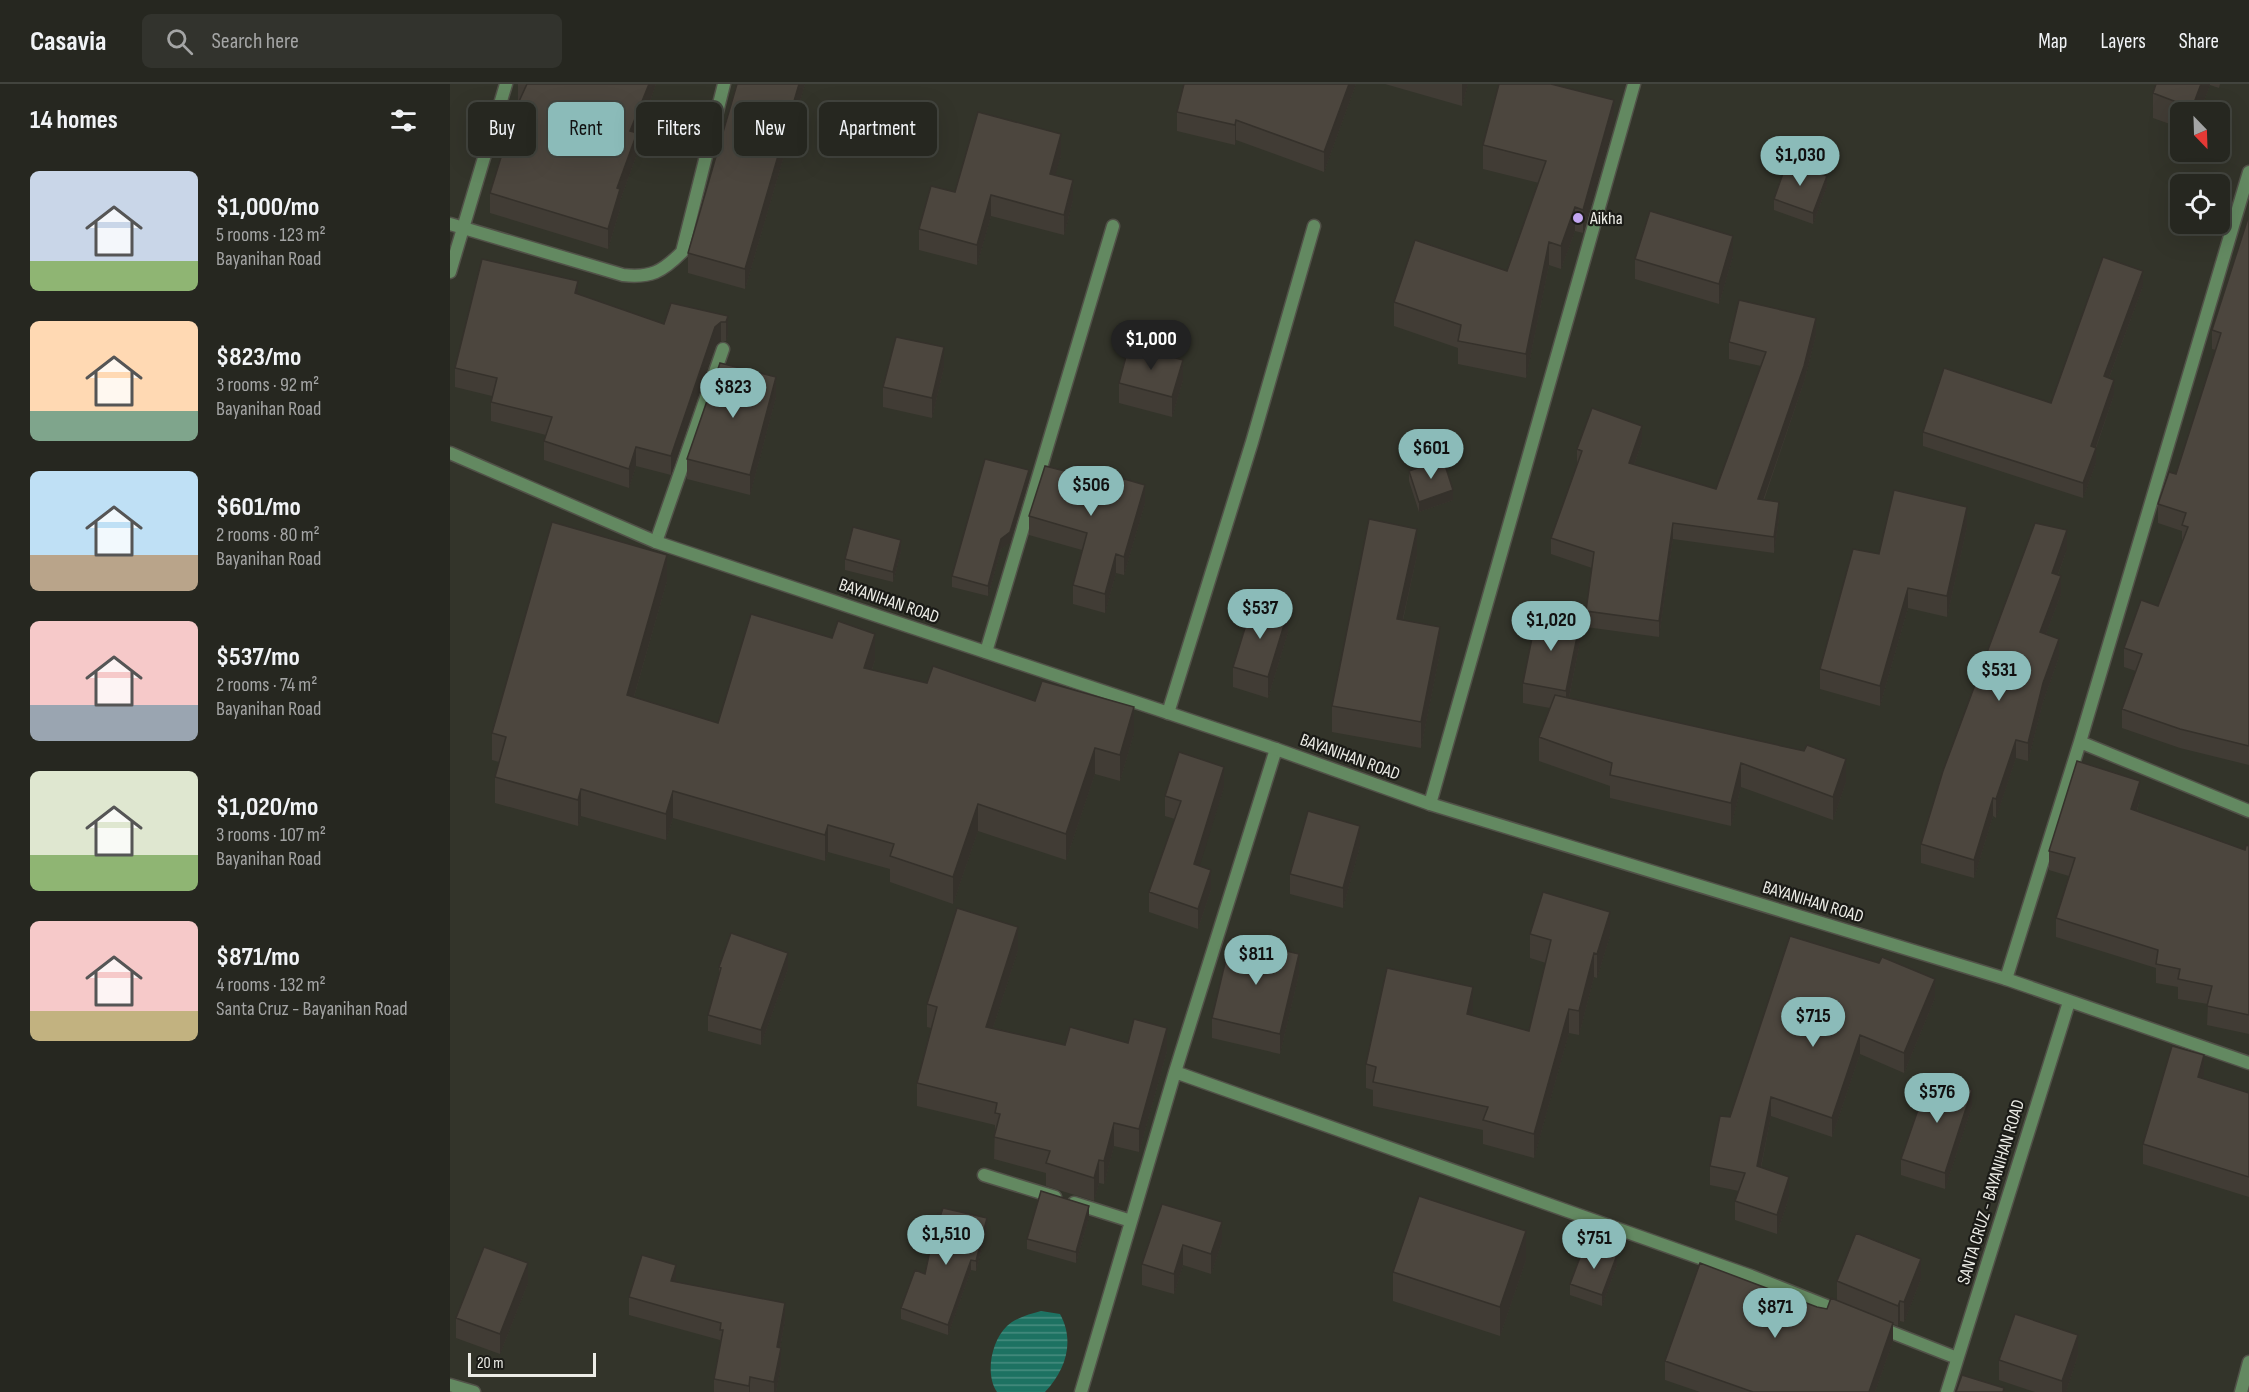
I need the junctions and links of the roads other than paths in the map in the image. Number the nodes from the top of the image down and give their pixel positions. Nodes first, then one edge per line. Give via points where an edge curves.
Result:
1 (506, 84) edge
2 (724, 84) edge
3 (1634, 84) edge
4 (2249, 172) edge
5 (456, 226) edge
6 (1113, 226) dead end
7 (1314, 226) dead end
8 (450, 272) edge
9 (723, 349) dead end
10 (450, 453) edge
11 (656, 542) junction
12 (986, 652) junction
13 (1168, 713) junction
14 (2080, 742) junction
15 (1276, 749) junction
16 (1430, 804) junction
17 (2249, 811) edge
18 (2006, 979) junction
19 (2068, 1002) junction
20 (2249, 1063) edge
21 (1175, 1072) junction
22 (984, 1175) dead end
23 (1131, 1221) junction
24 (1849, 1315) edge
25 (1870, 1324) edge
26 (1957, 1358) junction
27 (2249, 1362) edge
28 (450, 1386) edge
29 (474, 1392) edge
30 (1081, 1392) edge
31 (1947, 1392) edge
32 (2241, 1392) edge

1 - 5 street
2 - 5 street via 681,252 667,267 644,277 623,275
3 - 16 street
4 - 14 street
5 - 8 street
6 - 12 street
7 - 13 street
9 - 11 street
10 - 11 street, BAYANIHAN ROAD
11 - 12 street, BAYANIHAN ROAD
12 - 13 street, BAYANIHAN ROAD
13 - 15 street, BAYANIHAN ROAD
14 - 17 street
14 - 18 street
15 - 16 street, BAYANIHAN ROAD
15 - 21 street
16 - 18 street, BAYANIHAN ROAD
18 - 19 street, BAYANIHAN ROAD
19 - 20 street, BAYANIHAN ROAD
19 - 26 street, SANTA CRUZ - BAYANIHAN ROAD
21 - 23 street
21 - 24 street via 1751,1276
22 - 23 street
23 - 30 street
25 - 26 street
26 - 31 street, SANTA CRUZ - BAYANIHAN ROAD
27 - 32 street
28 - 29 street

